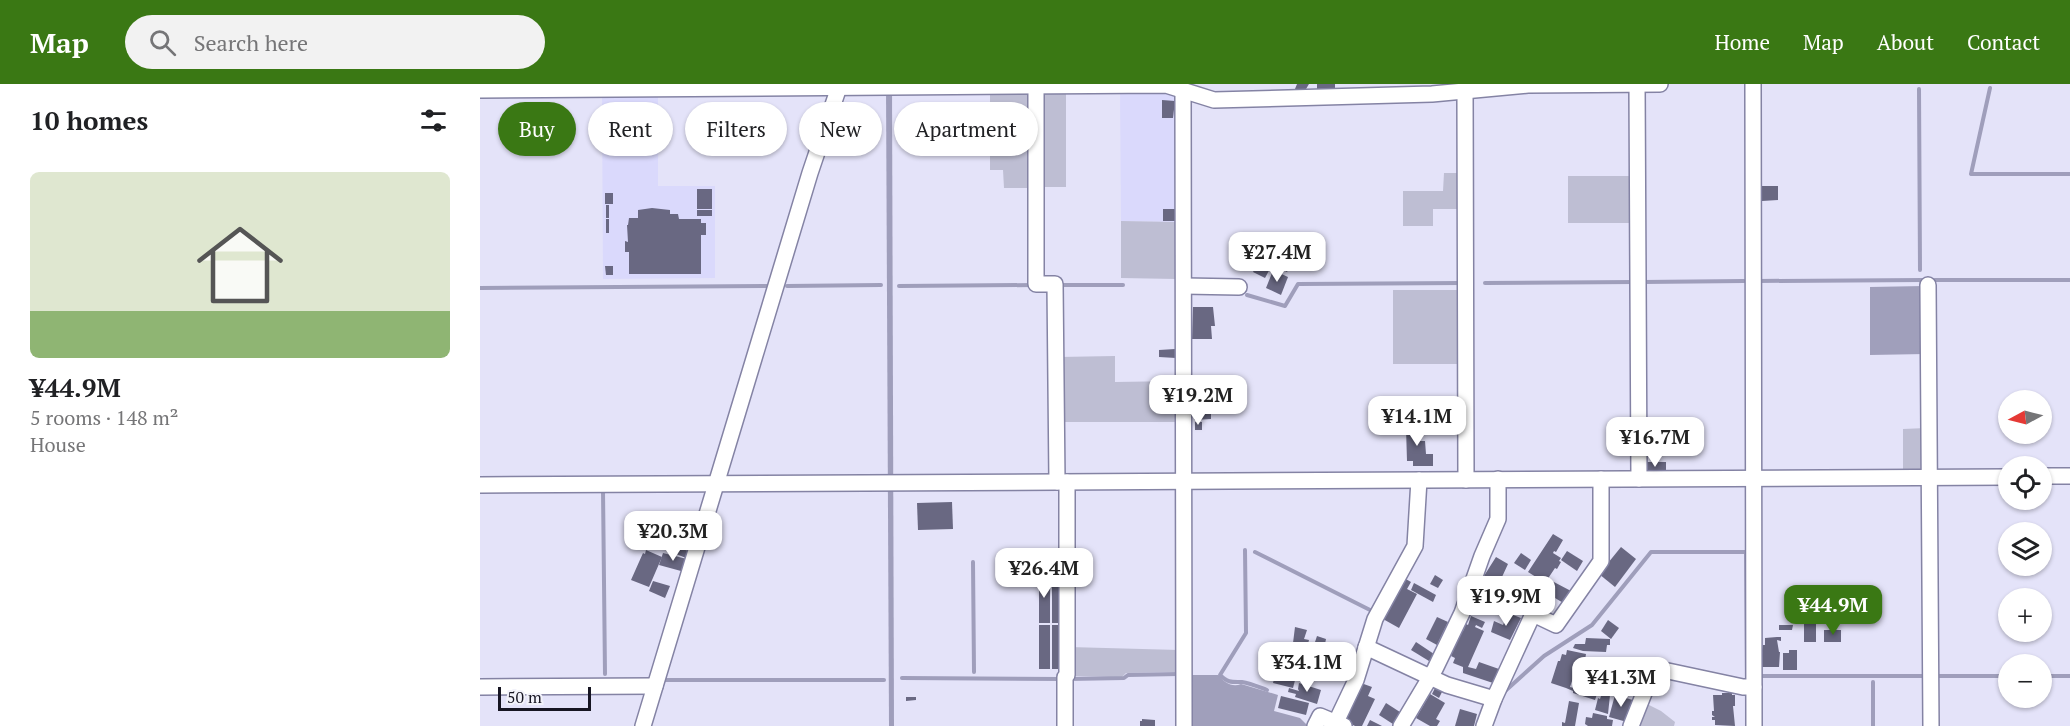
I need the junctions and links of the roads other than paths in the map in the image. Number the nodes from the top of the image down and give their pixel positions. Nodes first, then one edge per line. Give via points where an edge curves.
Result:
1 (1637, 84) edge
2 (1660, 84) edge
3 (1753, 84) edge
4 (839, 86) edge
5 (541, 87) edge
6 (1036, 87) junction
7 (480, 90) edge
8 (1183, 90) junction
9 (1369, 90) edge
10 (1464, 91) junction
11 (1928, 285) dead end
12 (1184, 286) junction
13 (1239, 286) dead end
14 (2052, 476) edge
15 (2070, 476) edge
16 (1929, 477) junction
17 (1998, 477) edge
18 (1754, 478) junction
19 (1601, 479) junction
20 (1639, 479) junction
21 (1419, 480) junction
22 (1466, 480) junction
23 (1498, 480) junction
24 (1184, 481) junction
25 (1062, 482) junction
26 (717, 483) junction
27 (480, 485) edge
28 (1366, 647) junction
29 (1430, 677) junction
30 (655, 686) junction
31 (480, 687) edge
32 (1754, 687) junction
33 (1494, 699) junction
34 (1340, 724) edge
35 (643, 726) edge
36 (1065, 726) edge
37 (1184, 726) edge
38 (1315, 726) edge
39 (1401, 726) edge
40 (1484, 726) edge
41 (1631, 726) edge
42 (1754, 726) edge
43 (1931, 726) edge

1 - 2 street
1 - 10 street via 1528,85
1 - 20 street
3 - 18 street
4 - 5 street
4 - 6 street
4 - 26 street
5 - 7 street
6 - 8 street via 1166,85
6 - 25 street via 1036,284 1055,284
8 - 9 street via 1214,100
8 - 12 street
9 - 10 street
10 - 22 street
11 - 16 street
12 - 13 street
12 - 24 street
14 - 15 street
16 - 17 street
16 - 18 street
16 - 43 street
18 - 20 street
18 - 32 street
19 - 20 street
19 - 23 street
19 - 33 street via 1601,561 1556,625 1533,614
21 - 22 street
21 - 24 street
21 - 28 street via 1415,546 1375,619
22 - 23 street
23 - 29 street via 1498,519 1462,613
24 - 25 street
24 - 37 street
25 - 26 street
25 - 36 street
26 - 27 street
26 - 30 street
28 - 29 street
28 - 34 street
29 - 33 street
29 - 39 street
30 - 31 street
30 - 35 street
32 - 41 street via 1654,668
32 - 42 street
33 - 40 street
34 - 38 street via 1320,716

